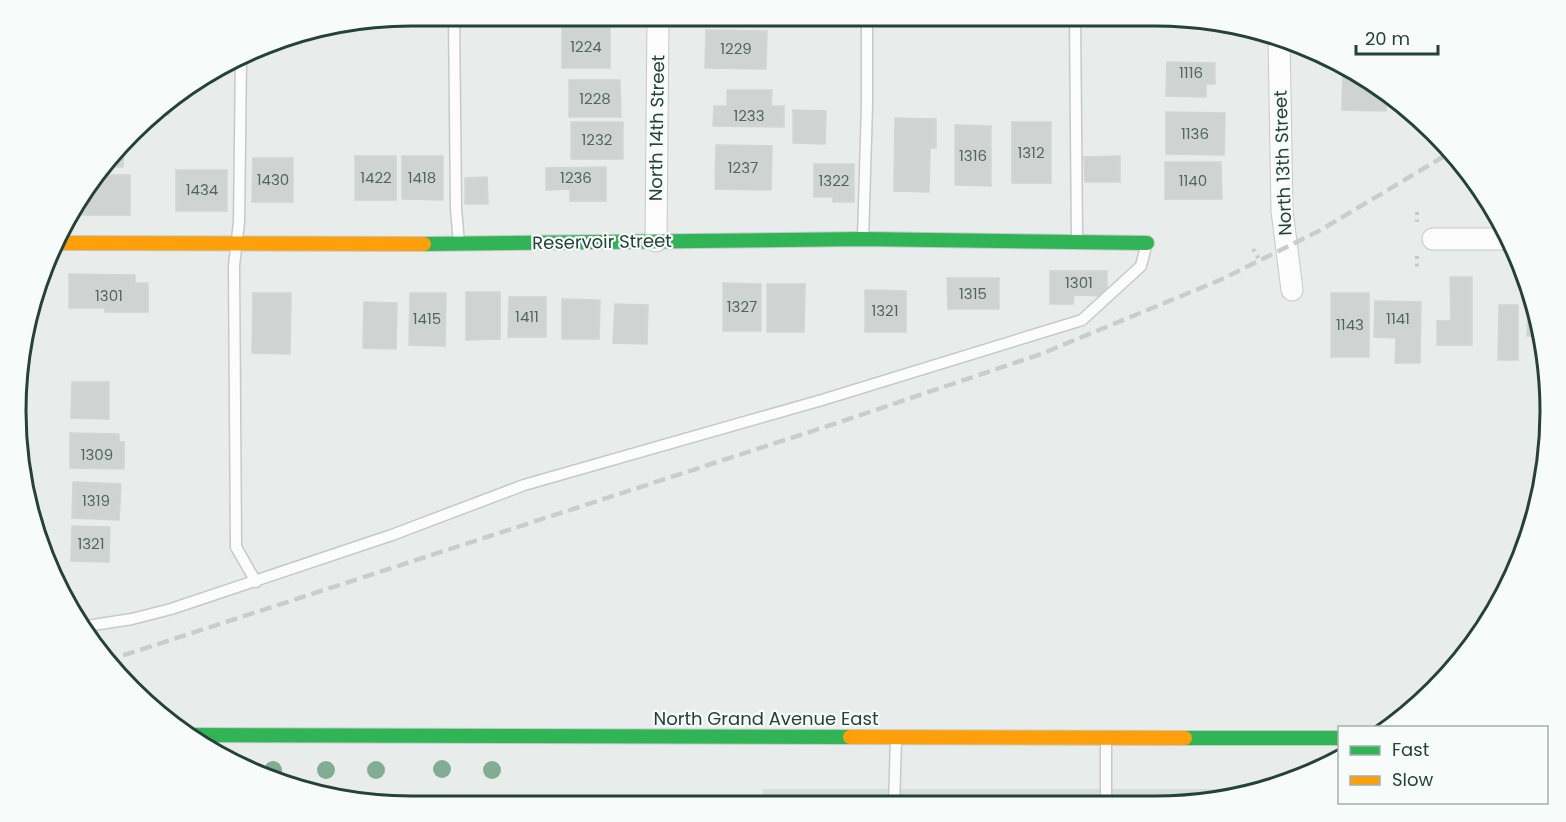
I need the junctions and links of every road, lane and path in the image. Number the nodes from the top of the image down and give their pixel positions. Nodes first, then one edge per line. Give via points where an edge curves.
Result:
1 (454, 26) edge
2 (658, 26) edge
3 (867, 26) edge
4 (1075, 26) edge
5 (1279, 46) edge
6 (241, 65) edge
7 (863, 239) junction
8 (1432, 239) dead end
9 (1500, 239) edge
10 (656, 241) junction
11 (1077, 242) junction
12 (64, 243) edge
13 (236, 243) junction
14 (1147, 243) joint
15 (459, 244) junction
16 (1253, 249) dead end
17 (1260, 261) dead end
18 (1292, 290) dead end
19 (256, 582) junction
20 (90, 625) edge
21 (202, 735) edge
22 (896, 737) junction
23 (1106, 737) junction
24 (1338, 738) edge
25 (894, 796) edge
26 (1106, 796) edge

1 - 15 lane
2 - 10 street, North 14th Street
3 - 7 lane
4 - 11 lane
5 - 18 street, North 13th Street via 1282,211
6 - 13 lane
7 - 10 street, Reservoir Street
7 - 11 street, Reservoir Street
8 - 9 street
10 - 15 street, Reservoir Street
11 - 14 street, Reservoir Street
12 - 13 street, Reservoir Street
13 - 15 street, Reservoir Street
13 - 19 lane via 237,547
14 - 19 lane via 1141,266 1082,320 524,485
16 - 17 path
19 - 20 lane via 171,609
21 - 22 street, North Grand Avenue East
22 - 23 street, North Grand Avenue East
22 - 25 lane
23 - 24 street, North Grand Avenue East
23 - 26 lane

